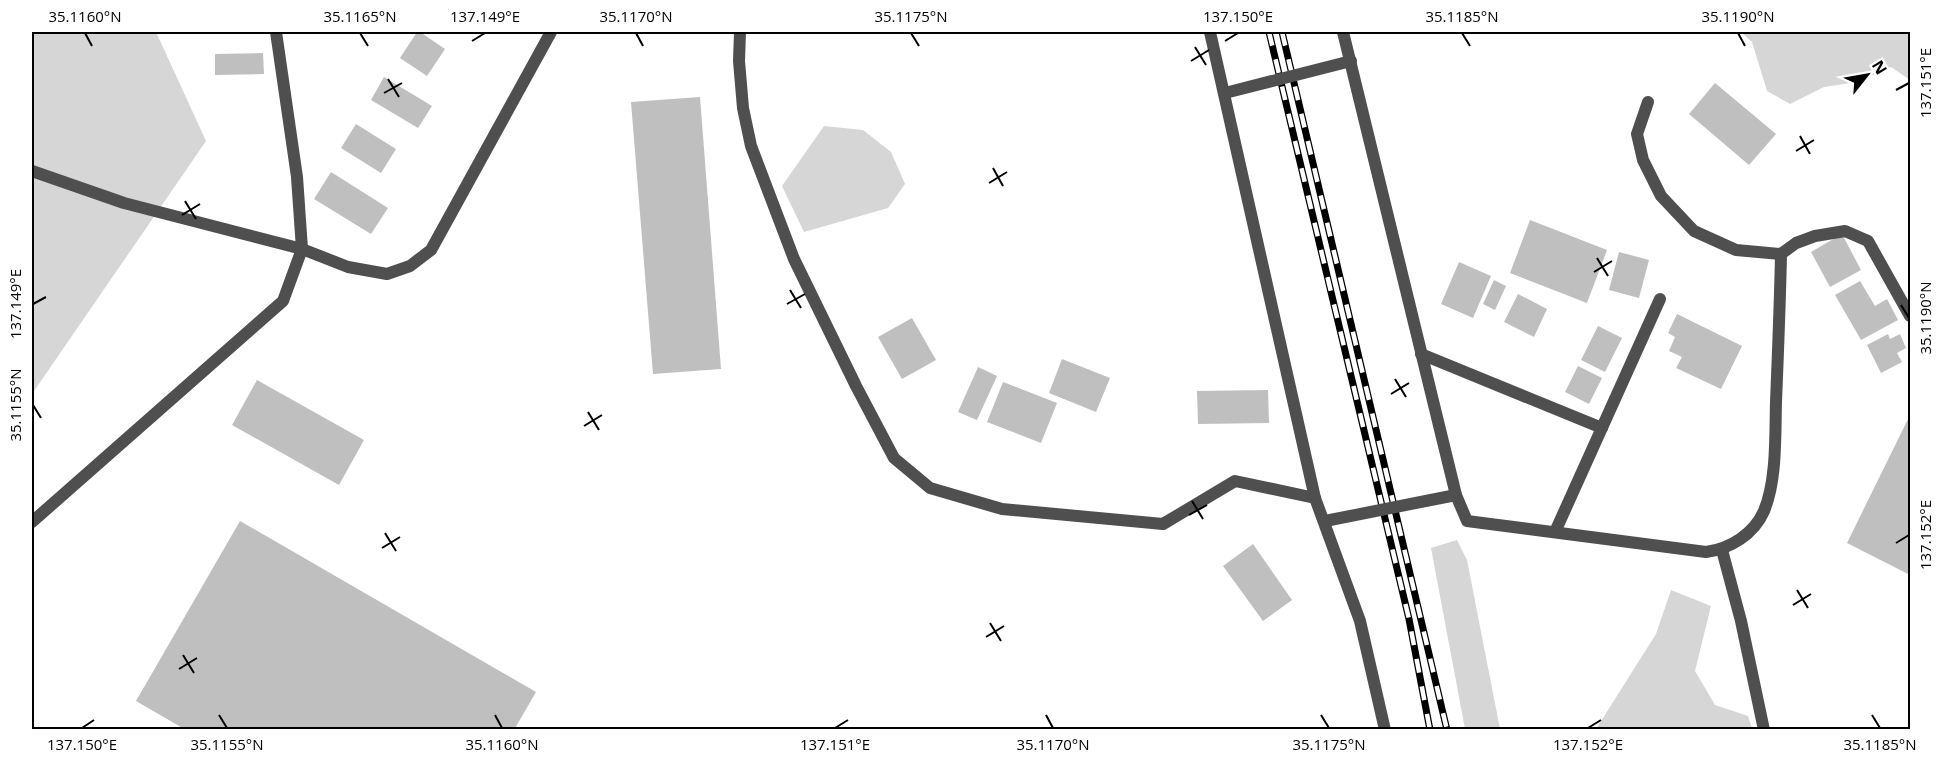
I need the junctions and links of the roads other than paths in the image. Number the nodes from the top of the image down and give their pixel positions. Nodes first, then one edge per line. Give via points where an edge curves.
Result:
1 (276, 32) edge
2 (551, 32) edge
3 (740, 32) edge
4 (1210, 32) edge
5 (1343, 32) edge
6 (1351, 61) junction
7 (1225, 93) junction
8 (1648, 102) dead end
9 (32, 171) edge
10 (302, 249) junction
11 (1781, 254) junction
12 (1660, 299) dead end
13 (1911, 316) edge
14 (1421, 354) junction
15 (1602, 428) junction
16 (1456, 495) junction
17 (1315, 498) junction
18 (1325, 521) junction
19 (32, 522) edge
20 (1555, 532) junction
21 (1722, 550) junction
22 (1385, 729) edge
23 (1764, 729) edge

1 - 10 street via 297,177
2 - 10 street via 431,250 410,266 387,274 348,267
3 - 17 street via 743,108 751,146 794,260 894,458 930,488 1002,509 1163,524 1235,481
4 - 7 street
5 - 6 street
6 - 7 street, bridge
6 - 14 street
7 - 17 street
8 - 11 street via 1637,134 1643,160 1661,196 1694,231 1736,250
9 - 10 street via 124,203
10 - 19 street via 283,301
11 - 13 street via 1815,236 1845,231 1868,241
11 - 21 street via 1774,469 1764,511 1757,523
12 - 15 street
14 - 15 street
14 - 16 street
15 - 20 street
16 - 18 street, bridge
16 - 20 street via 1467,521
17 - 18 street
18 - 22 street via 1360,621
20 - 21 street via 1707,552
21 - 23 street

